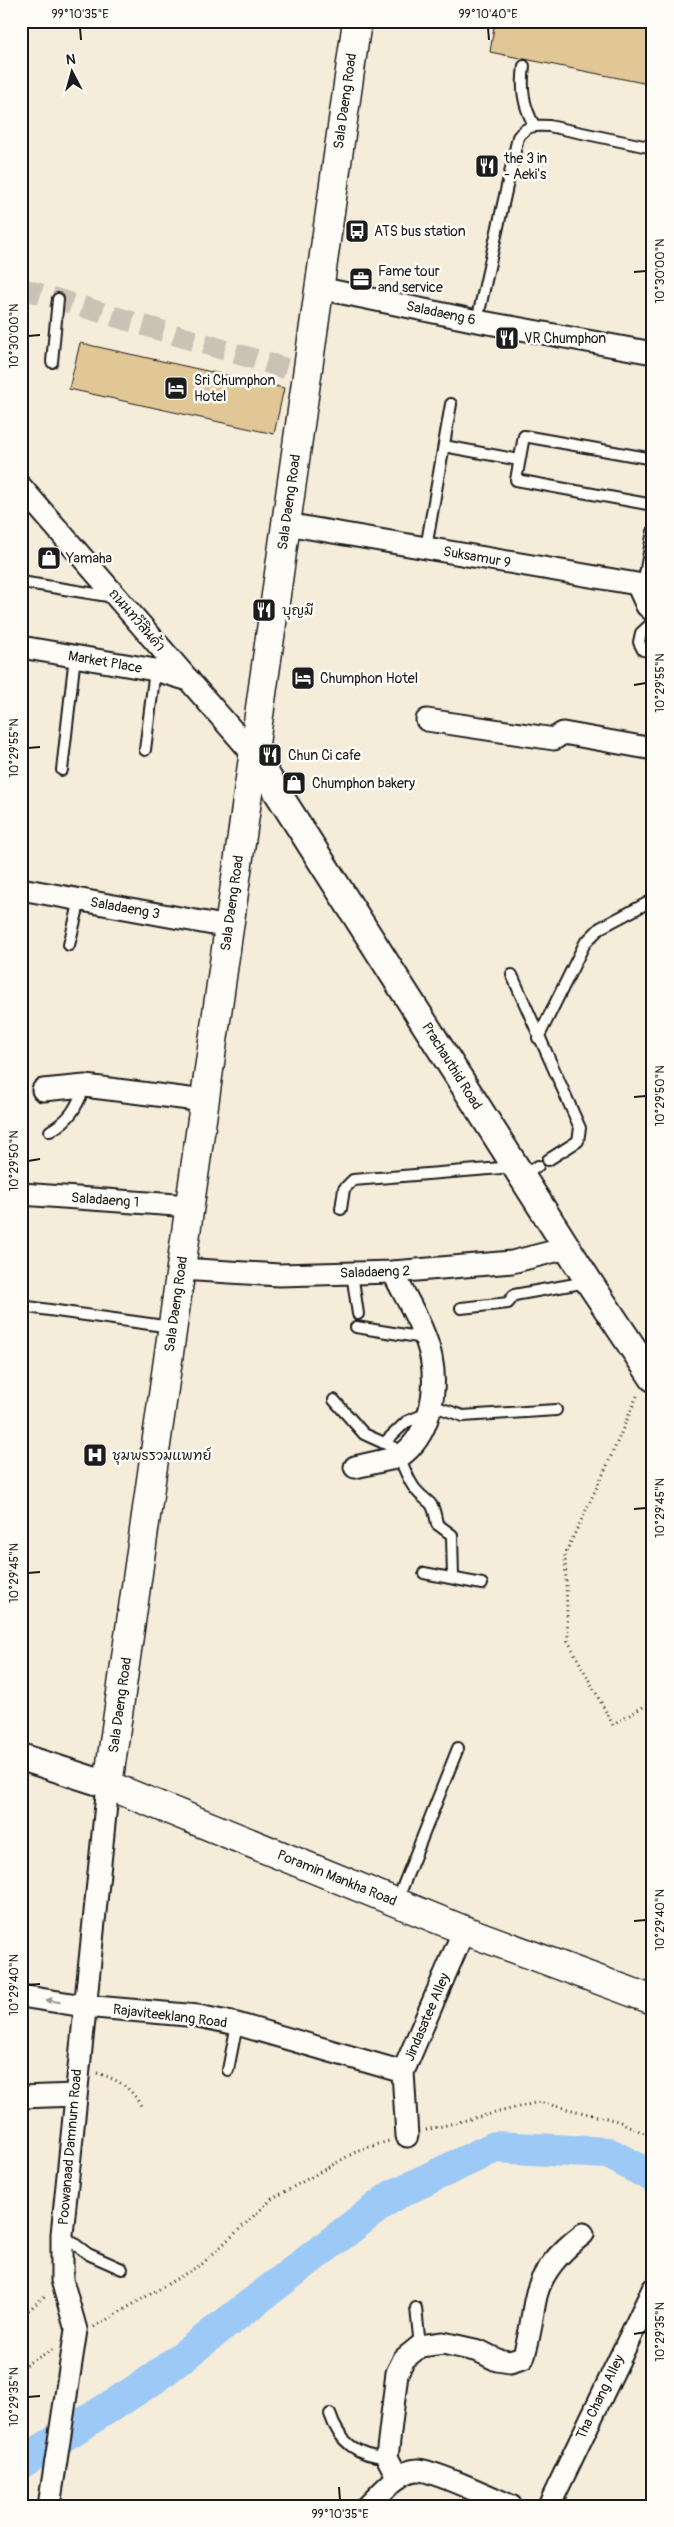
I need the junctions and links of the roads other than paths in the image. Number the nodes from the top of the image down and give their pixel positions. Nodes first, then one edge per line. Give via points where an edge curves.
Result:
1 (356, 21) edge
2 (524, 66) dead end
3 (534, 125) junction
4 (653, 148) edge
5 (319, 288) junction
6 (58, 299) dead end
7 (477, 321) junction
8 (653, 353) edge
9 (52, 362) dead end
10 (451, 404) dead end
11 (444, 446) junction
12 (653, 459) edge
13 (519, 460) junction
14 (21, 487) edge
15 (653, 505) edge
16 (286, 524) junction
17 (653, 531) edge
18 (426, 548) junction
19 (21, 582) edge
20 (644, 586) edge
21 (118, 598) junction
22 (653, 611) edge
23 (653, 622) edge
24 (21, 647) edge
25 (653, 652) edge
26 (76, 656) junction
27 (155, 670) junction
28 (189, 680) junction
29 (427, 720) dead end
30 (653, 749) edge
31 (145, 750) dead end
32 (254, 754) junction
33 (62, 770) dead end
34 (21, 889) edge
35 (80, 900) junction
36 (653, 900) edge
37 (229, 927) junction
38 (69, 945) dead end
39 (512, 975) dead end
40 (538, 1038) junction
41 (85, 1086) junction
42 (43, 1090) dead end
43 (205, 1100) junction
44 (50, 1131) dead end
45 (548, 1160) dead end
46 (525, 1169) junction
47 (21, 1194) edge
48 (190, 1206) junction
49 (341, 1209) dead end
50 (568, 1248) junction
51 (181, 1269) junction
52 (393, 1272) junction
53 (352, 1274) junction
54 (589, 1282) junction
55 (21, 1306) edge
56 (461, 1308) dead end
57 (358, 1314) dead end
58 (173, 1327) junction
59 (356, 1328) dead end
60 (424, 1338) junction
61 (645, 1387) edge
62 (334, 1400) dead end
63 (430, 1408) junction
64 (556, 1410) dead end
65 (384, 1443) junction
66 (402, 1455) junction
67 (355, 1467) dead end
68 (424, 1573) dead end
69 (453, 1578) junction
70 (482, 1584) dead end
71 (458, 1748) dead end
72 (21, 1757) edge
73 (108, 1785) junction
74 (396, 1903) junction
75 (464, 1930) junction
76 (21, 1996) edge
77 (653, 2000) edge
78 (84, 2006) junction
79 (236, 2024) junction
80 (228, 2070) dead end
81 (404, 2072) junction
82 (75, 2096) junction
83 (21, 2097) edge
84 (407, 2136) road end
85 (62, 2234) junction
86 (583, 2234) dead end
87 (122, 2269) dead end
88 (653, 2289) edge
89 (416, 2308) dead end
90 (420, 2346) junction
91 (330, 2414) dead end
92 (387, 2457) junction
93 (398, 2478) junction
94 (49, 2506) edge
95 (368, 2506) edge
96 (511, 2506) edge
97 (549, 2506) edge

1 - 5 main road, Sala Daeng Road
2 - 3 lane via 521,88 526,110
3 - 4 lane
3 - 7 lane via 524,129 518,137
5 - 7 street, Saladaeng 6
5 - 16 main road, Sala Daeng Road
6 - 9 lane
7 - 8 street, Saladaeng 6
10 - 11 lane
11 - 13 lane
11 - 18 lane
12 - 13 lane via 524,436
13 - 15 lane via 516,480
14 - 21 street, ถนนทวีสินค้า
16 - 18 street, Suksamur 9
16 - 32 main road, Sala Daeng Road
17 - 20 lane
18 - 20 street, Suksamur 9
19 - 21 lane
20 - 22 street via 647,606
21 - 28 street, ถนนทวีสินค้า
23 - 25 lane via 640,633 639,642 643,650
24 - 26 street, Market Place
26 - 27 street, Market Place
26 - 33 lane
27 - 28 street, Market Place
27 - 31 lane
28 - 32 street, ถนนทวีสินค้า
29 - 30 street via 554,739 563,733
32 - 37 main road, Sala Daeng Road
32 - 46 street, Prachauthid Road
34 - 35 street, Saladaeng 3
35 - 37 street, Saladaeng 3
35 - 38 lane
36 - 40 lane via 600,928 585,943
37 - 43 main road, Sala Daeng Road
39 - 40 lane
40 - 45 lane via 580,1128 578,1141
41 - 42 street
41 - 43 street
41 - 44 lane via 65,1122
43 - 48 main road, Sala Daeng Road
46 - 49 lane via 353,1180 344,1189
46 - 50 street, Prachauthid Road
47 - 48 street, Saladaeng 1
48 - 51 main road, Sala Daeng Road
50 - 52 street, Saladaeng 2 via 512,1262
50 - 54 street, Prachauthid Road
51 - 53 street, Saladaeng 2 via 279,1275
51 - 58 main road, Sala Daeng Road
52 - 53 street, Saladaeng 2
52 - 60 street
53 - 57 lane
54 - 56 lane via 514,1295 508,1304
54 - 61 street, Prachauthid Road
55 - 58 lane
58 - 73 main road, Sala Daeng Road
59 - 60 lane
60 - 63 street via 431,1356
62 - 65 lane via 364,1434
63 - 64 lane via 463,1416
63 - 65 lane via 406,1422
63 - 66 street via 420,1437
65 - 66 lane
66 - 67 street
66 - 69 lane via 415,1489 430,1501 437,1524 452,1535
68 - 69 lane
69 - 70 lane
71 - 74 lane
72 - 73 street, Poramin Mankha Road
73 - 74 main road, Poramin Mankha Road
73 - 78 street, Poowanaad Damnurn Road
74 - 75 main road, Poramin Mankha Road
75 - 77 main road, Poramin Mankha Road
75 - 81 street, Jindasatee Alley
78 -> 76 street, Rajaviteeklang Road
78 - 79 street, Rajaviteeklang Road via 198,2016
78 - 82 street, Poowanaad Damnurn Road
79 - 80 lane
79 - 81 street, Rajaviteeklang Road
81 - 84 street, Jindasatee Alley
82 - 83 street
82 - 85 street, Poowanaad Damnurn Road
85 - 87 lane via 88,2254
85 - 94 street, Poowanaad Damnurn Road, bridge via 62,2280 83,2330
86 - 90 street via 562,2250 546,2273 535,2298 523,2358 510,2362 497,2360 480,2351 443,2343
88 - 97 street, Tha Chang Alley
89 - 90 lane
90 - 92 street via 404,2358 397,2373
91 - 92 lane via 335,2430 347,2444 371,2457
92 - 93 street
93 - 95 street
93 - 96 street via 417,2470 435,2474

